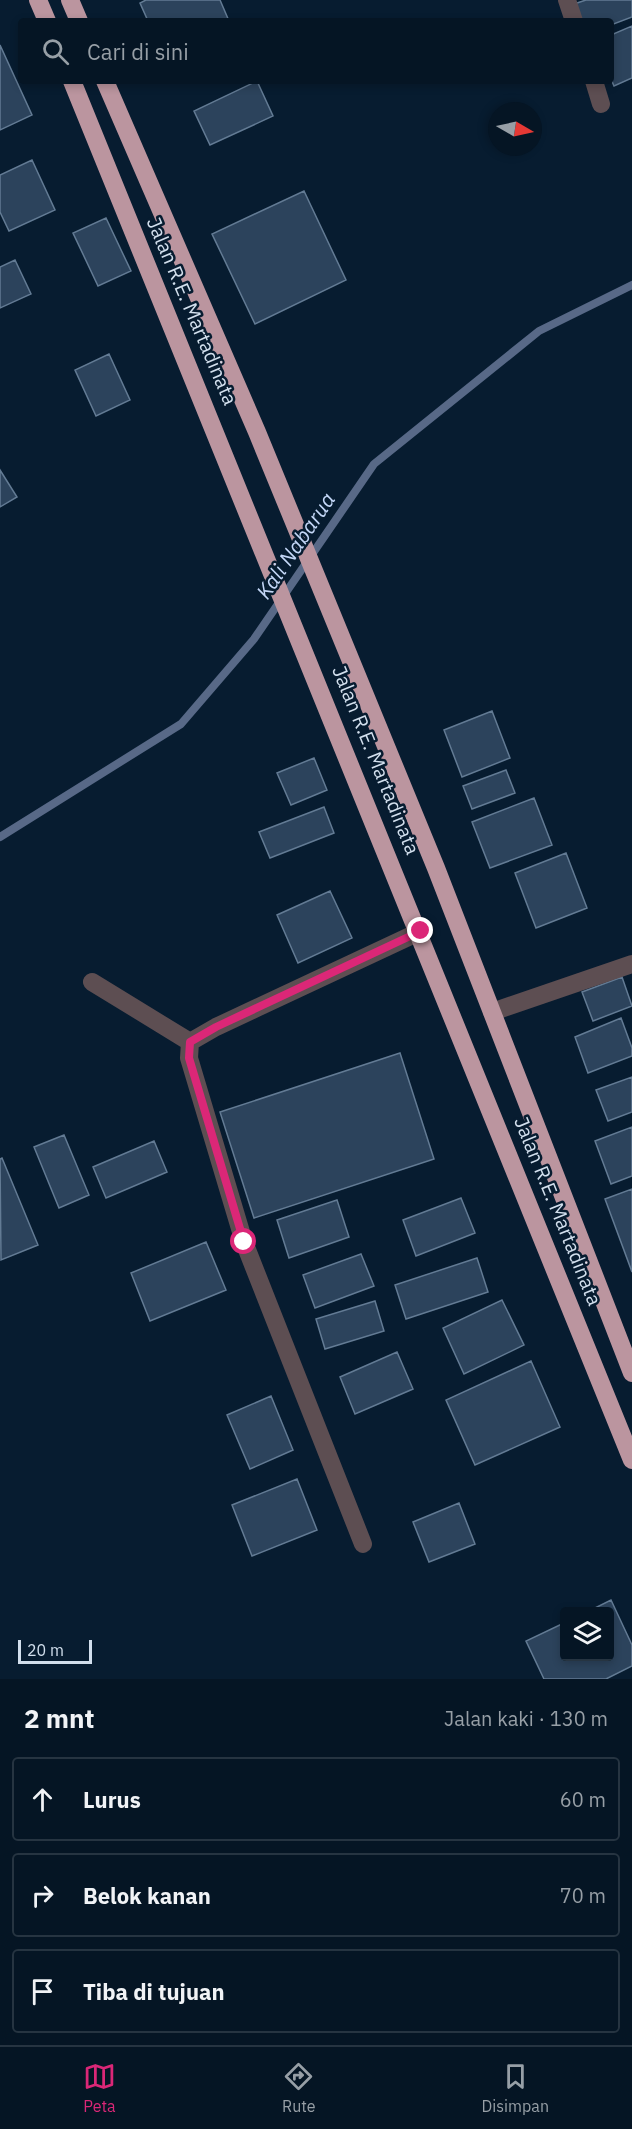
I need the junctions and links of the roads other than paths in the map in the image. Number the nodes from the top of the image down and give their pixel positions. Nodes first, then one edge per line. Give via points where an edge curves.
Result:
1 (38, 0) edge
2 (70, 0) edge
3 (567, 0) edge
4 (46, 18) edge
5 (78, 18) edge
6 (573, 18) edge
7 (73, 84) edge
8 (106, 84) edge
9 (595, 84) edge
10 (601, 104) dead end
11 (421, 931) junction
12 (632, 964) edge
13 (92, 982) dead end
14 (492, 1012) junction
15 (190, 1042) junction
16 (593, 1273) junction
17 (563, 1286) junction
18 (632, 1373) edge
19 (632, 1460) edge
20 (363, 1544) dead end

1 - 4 highway
2 - 5 highway
3 - 6 street
7 - 11 highway, Jalan R.E. Martadinata
8 - 14 highway, Jalan R.E. Martadinata via 257,432
9 - 10 street
11 - 15 street
11 - 17 highway, Jalan R.E. Martadinata
12 - 14 street
13 - 15 street
14 - 16 highway, Jalan R.E. Martadinata
15 - 20 street via 189,1058 244,1242
16 - 17 highway
16 - 18 highway, Jalan R.E. Martadinata
17 - 19 highway, Jalan R.E. Martadinata

